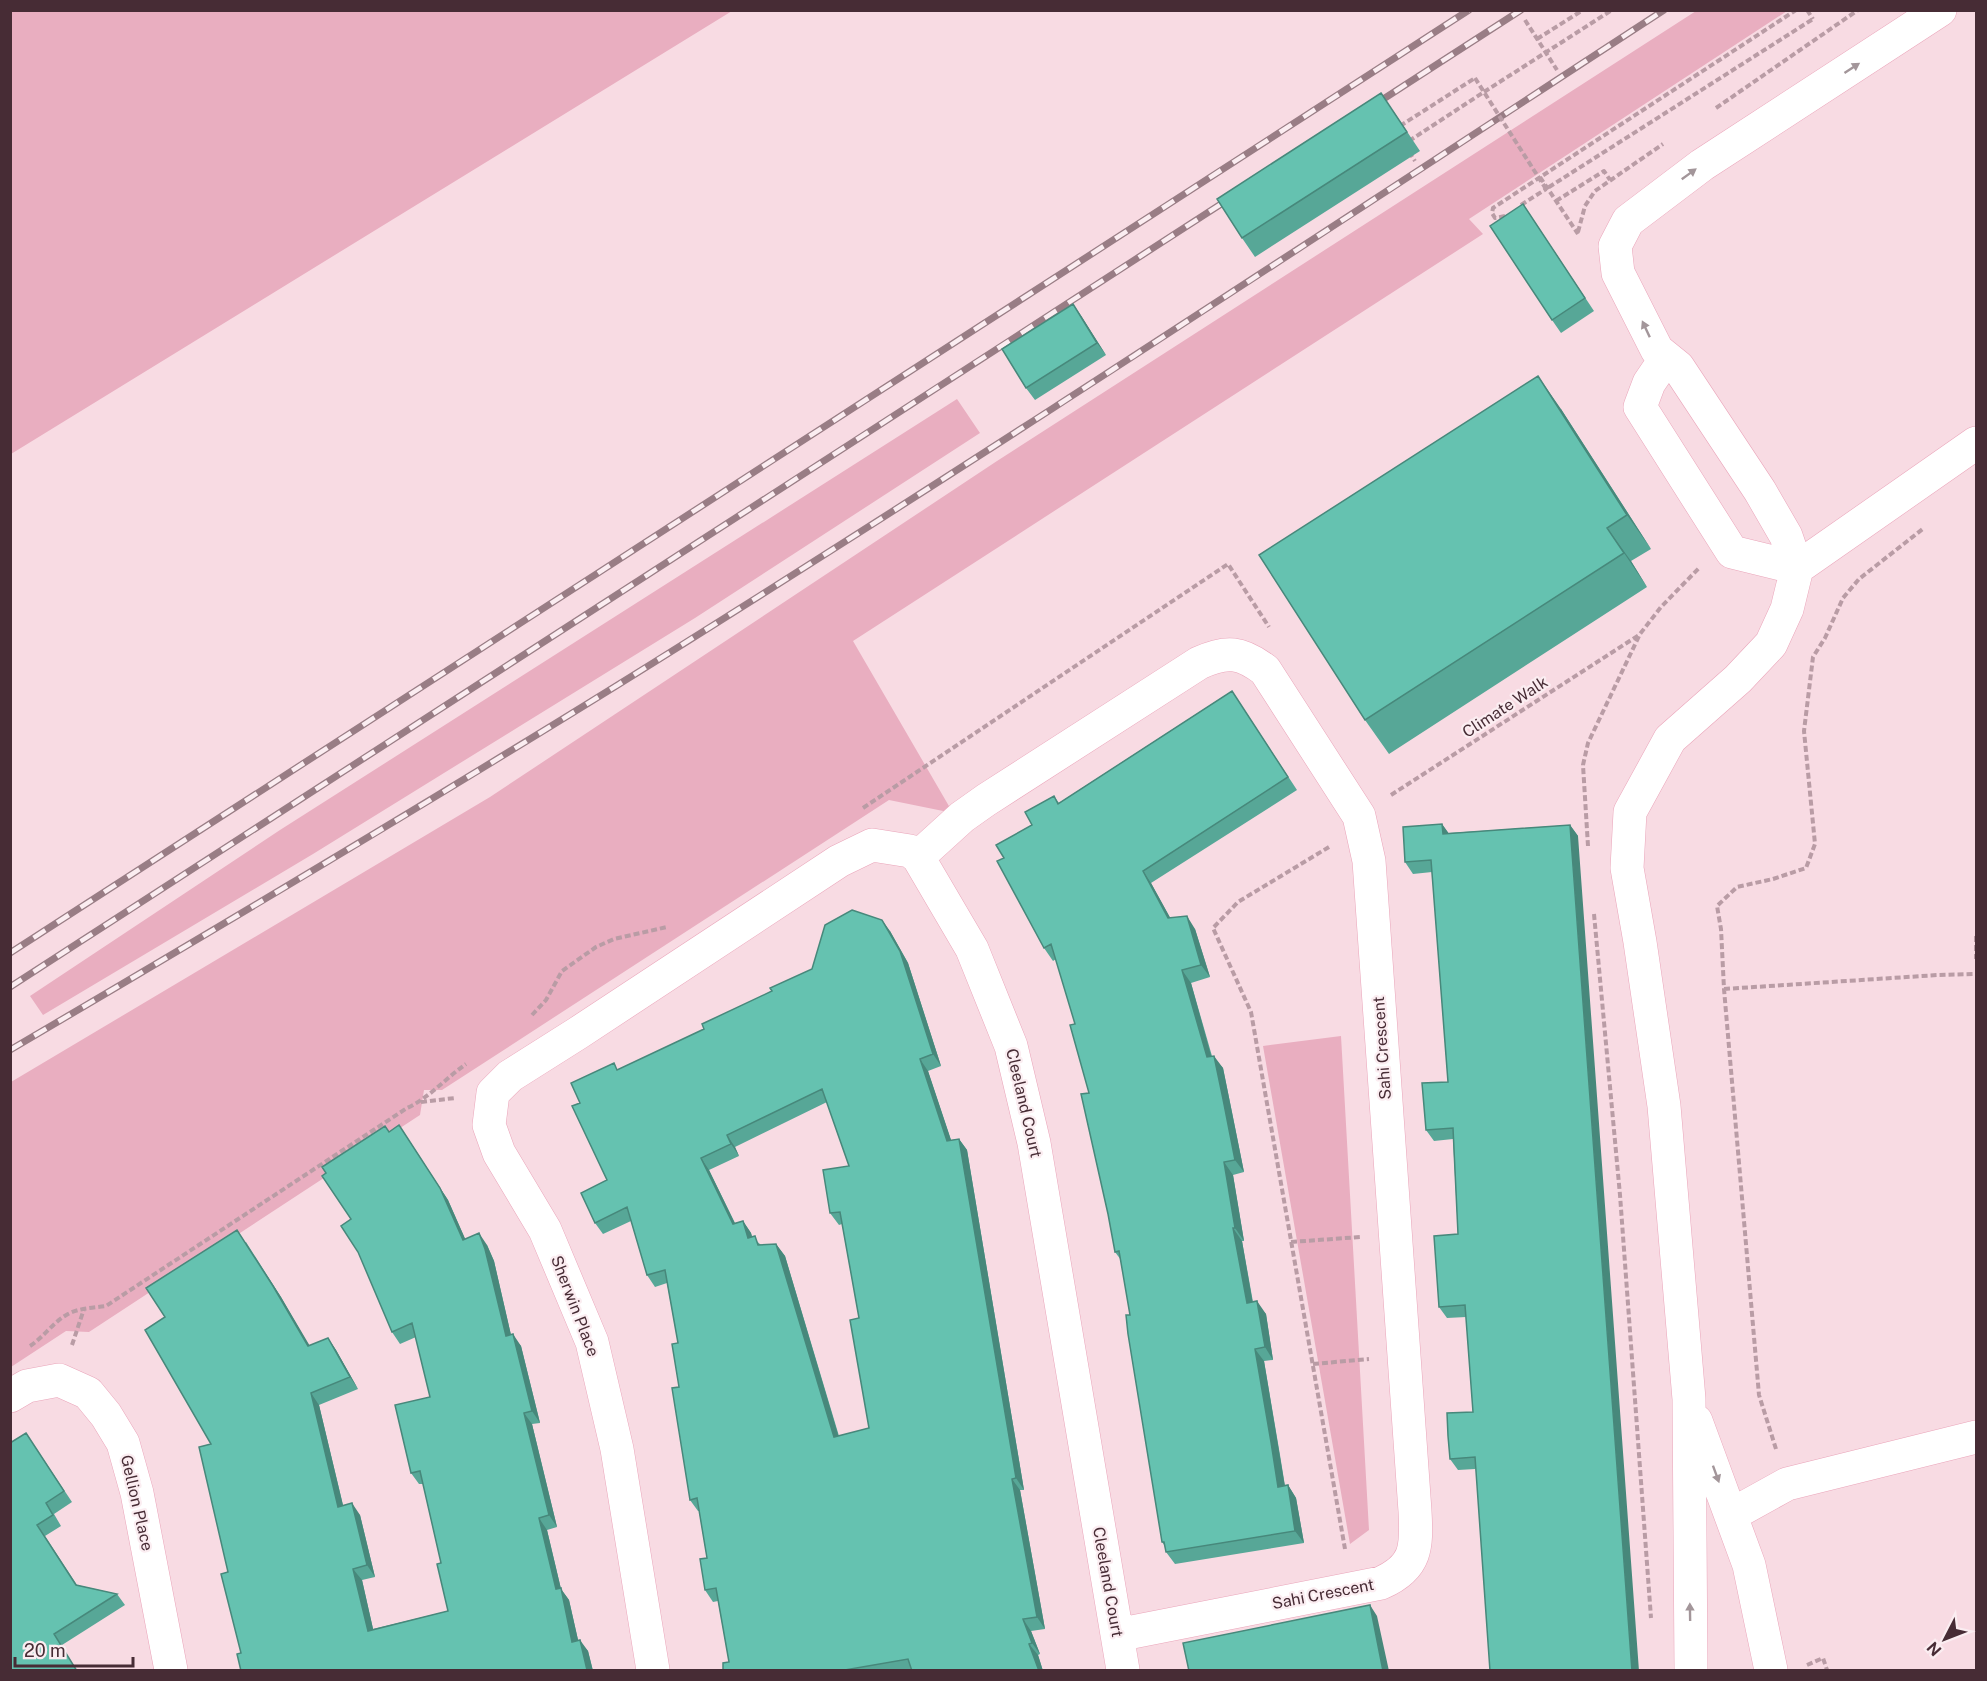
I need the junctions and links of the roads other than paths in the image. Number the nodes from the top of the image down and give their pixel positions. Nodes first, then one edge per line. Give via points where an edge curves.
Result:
1 (1940, 10) edge
2 (1666, 358) junction
3 (1977, 443) edge
4 (1797, 568) junction
5 (918, 857) junction
6 (10, 1396) edge
7 (1689, 1399) junction
8 (1977, 1437) edge
9 (1731, 1515) junction
10 (1117, 1635) junction
11 (171, 1671) edge
12 (653, 1671) edge
13 (1123, 1671) edge
14 (1691, 1671) edge
15 (1771, 1671) edge

2 -> 1 street via 1657,350 1618,273 1615,246 1628,221 1702,165
2 - 4 street via 1678,367 1707,407 1761,491 1786,536
2 - 4 street via 1649,383 1640,406 1732,552
3 - 4 street
4 - 7 street via 1787,609 1771,644 1670,739 1630,813 1627,868 1664,1106
5 - 10 street, Cleeland Court via 972,949 1011,1046 1034,1143
5 - 10 street, Sahi Crescent via 986,800 1199,663 1228,654 1248,658 1265,670 1359,816 1369,871 1417,1538 1414,1549 1398,1575 1381,1583
5 - 12 street, Sherwin Place via 910,851 872,845 839,861 510,1076 493,1093 489,1125 499,1153 544,1230 592,1342 617,1449
6 - 11 street, Gellion Place via 27,1386 59,1380 88,1393 123,1443 137,1493
7 -> 9 street
14 -> 7 street
8 - 9 street via 1787,1484
9 - 15 street via 1749,1564
10 - 13 street, Cleeland Court

